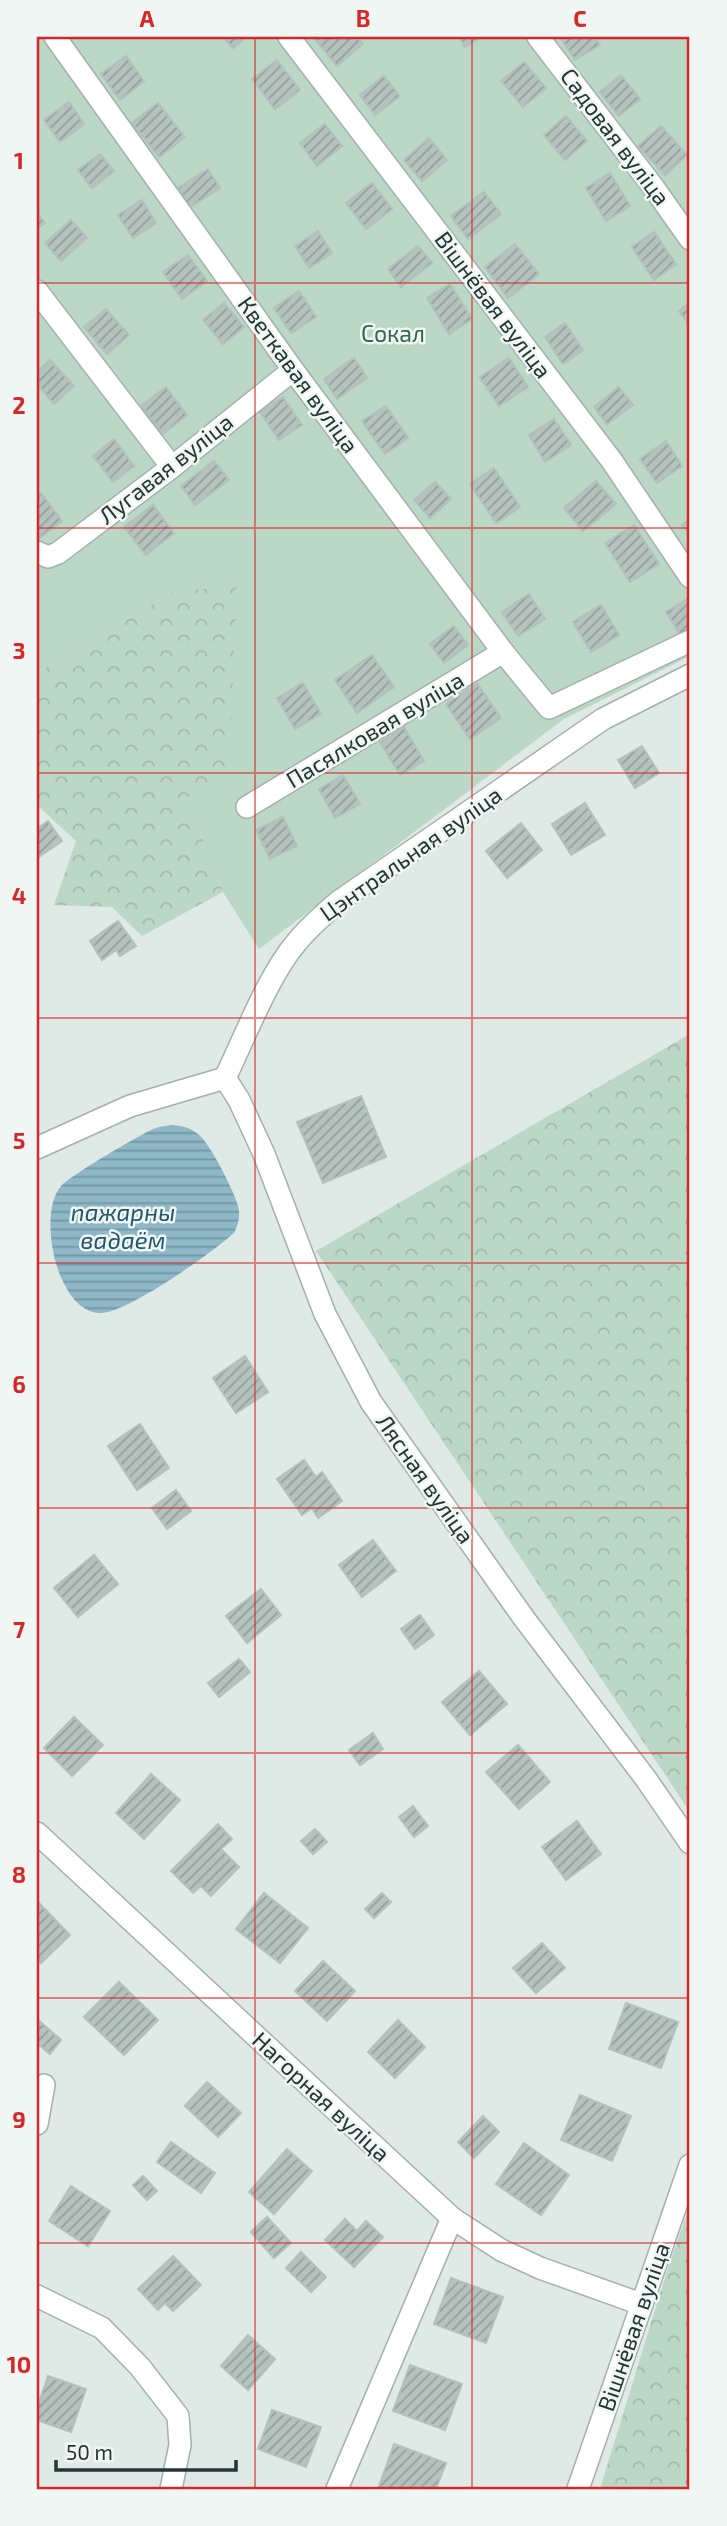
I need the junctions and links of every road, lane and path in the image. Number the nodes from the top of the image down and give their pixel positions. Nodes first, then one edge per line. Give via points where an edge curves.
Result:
1 (55, 37) edge
2 (289, 37) edge
3 (538, 37) edge
4 (690, 239) edge
5 (37, 292) edge
6 (293, 370) junction
7 (172, 467) junction
8 (37, 552) edge
9 (690, 577) edge
10 (690, 640) edge
11 (503, 652) junction
12 (690, 675) edge
13 (247, 807) dead end
14 (225, 1078) junction
15 (37, 1148) edge
16 (37, 1833) edge
17 (690, 1843) edge
18 (44, 2085) dead end
19 (37, 2124) edge
20 (690, 2165) edge
21 (452, 2218) junction
22 (37, 2296) edge
23 (641, 2304) junction
24 (171, 2489) edge
25 (337, 2489) edge
26 (578, 2489) edge

1 - 6 street, Кветкавая вуліца
2 - 9 street, Вішнёвая вуліца via 612,461
3 - 4 street, Садовая вуліца
5 - 7 street
6 - 7 street, Лугавая вуліца
6 - 11 street, Кветкавая вуліца
7 - 8 street, Лугавая вуліца via 58,553 48,557
10 - 11 street, Кветкавая вуліца via 550,708
11 - 13 street, Пасялковая вуліца
12 - 14 street, Цэнтральная вуліца via 603,719 316,921 278,969
14 - 15 street via 130,1106
14 - 17 street, Лясная вуліца via 264,1154 324,1314 371,1402
16 - 21 street, Нагорная вуліца
18 - 19 street
20 - 23 street, Вішнёвая вуліца
21 - 23 street, Нагорная вуліца via 540,2268
21 - 25 street
22 - 24 street via 102,2328 178,2416 180,2445
23 - 26 street, Вішнёвая вуліца

